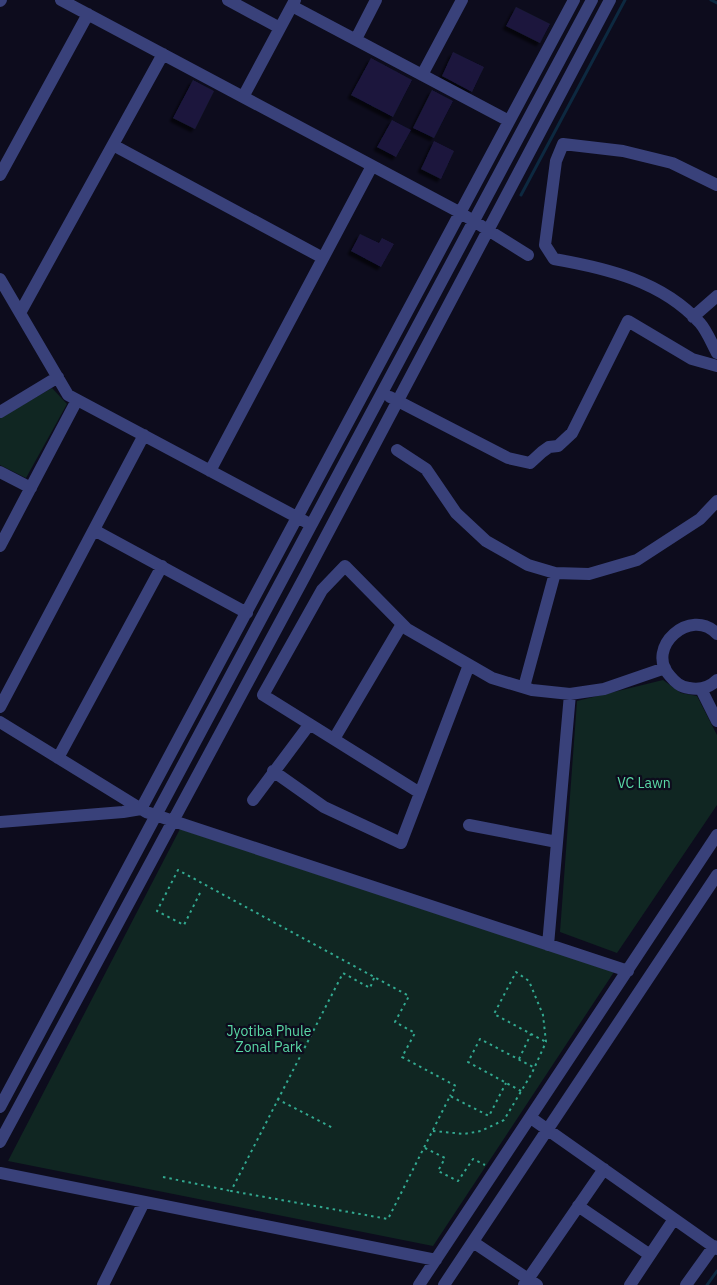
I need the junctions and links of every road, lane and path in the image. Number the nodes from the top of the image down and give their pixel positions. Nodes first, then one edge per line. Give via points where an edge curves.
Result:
1 (62, 0) edge
2 (228, 0) edge
3 (376, 0) edge
4 (462, 0) edge
5 (574, 0) edge
6 (592, 0) edge
7 (610, 0) edge
8 (294, 3) edge
9 (88, 14) junction
10 (280, 28) junction
11 (356, 40) junction
12 (163, 54) junction
13 (422, 75) junction
14 (243, 97) junction
15 (509, 121) junction
16 (113, 145) junction
17 (372, 166) junction
18 (0, 176) edge
19 (717, 186) edge
20 (459, 212) junction
21 (475, 221) junction
22 (488, 229) junction
23 (528, 255) dead end
24 (323, 258) junction
25 (0, 279) edge
26 (717, 296) edge
27 (20, 313) junction
28 (693, 317) junction
29 (717, 353) edge
30 (717, 366) edge
31 (58, 377) junction
32 (383, 394) junction
33 (78, 400) junction
34 (398, 401) junction
35 (0, 412) edge
36 (144, 435) junction
37 (397, 450) dead end
38 (210, 471) junction
39 (0, 472) edge
40 (31, 488) junction
41 (717, 501) edge
42 (299, 518) junction
43 (313, 525) junction
44 (94, 530) junction
45 (327, 535) junction
46 (0, 546) edge
47 (162, 566) junction
48 (555, 573) junction
49 (247, 613) junction
50 (402, 624) junction
51 (717, 634) edge
52 (469, 665) junction
53 (665, 668) junction
54 (717, 680) edge
55 (524, 687) junction
56 (701, 689) junction
57 (570, 694) junction
58 (0, 707) edge
59 (717, 721) edge
60 (0, 722) edge
61 (309, 725) junction
62 (334, 739) junction
63 (58, 758) junction
64 (273, 771) junction
65 (420, 793) junction
66 (253, 800) dead end
67 (141, 809) junction
68 (156, 816) junction
69 (174, 821) junction
70 (0, 822) edge
71 (469, 825) dead end
72 (717, 835) edge
73 (557, 842) junction
74 (717, 875) edge
75 (200, 893) dead end
76 (548, 945) junction
77 (628, 971) junction
78 (374, 978) junction
79 (619, 984) junction
80 (635, 998) junction
81 (531, 1034) junction
82 (546, 1042) junction
83 (519, 1060) junction
84 (535, 1068) junction
85 (506, 1083) junction
86 (522, 1091) junction
87 (450, 1096) junction
88 (277, 1099) junction
89 (0, 1107) edge
90 (530, 1118) junction
91 (333, 1128) dead end
92 (548, 1130) junction
93 (434, 1131) junction
94 (0, 1142) edge
95 (425, 1148) junction
96 (604, 1169) junction
97 (495, 1171) junction
98 (0, 1173) edge
99 (162, 1177) dead end
100 (231, 1190) junction
101 (144, 1202) junction
102 (578, 1206) junction
103 (674, 1218) junction
104 (473, 1242) junction
105 (715, 1247) edge
106 (650, 1255) junction
107 (436, 1260) junction
108 (530, 1283) edge
109 (103, 1285) edge
110 (419, 1285) edge
111 (444, 1285) edge
112 (630, 1285) edge
113 (686, 1285) edge

1 - 9 street
2 - 10 street
3 - 11 street
4 - 13 street
5 - 15 street
6 - 21 street
7 - 22 street
8 - 10 street
8 - 11 street
9 - 12 street
9 - 18 street
10 - 14 street
11 - 13 street
12 - 14 street
12 - 16 street
13 - 15 street
14 - 17 street
15 - 20 street
16 - 24 street
16 - 27 street
17 - 20 street
17 - 24 street
19 - 28 street via 672,163 623,151 563,144 556,161 545,245 554,259 626,275 665,294
20 - 21 street
20 - 42 street
21 - 22 street
21 - 32 street
22 - 23 street
22 - 34 street
24 - 38 street
25 - 27 street
26 - 28 street
27 - 31 street
28 - 29 street
30 - 34 street via 692,359 628,321 572,433 530,463 508,458
31 - 33 street via 68,395
31 - 35 street
32 - 34 street
32 - 43 street
33 - 36 street
33 - 40 street
34 - 45 street
36 - 38 street
36 - 44 street
37 - 48 street via 426,469 456,513 486,540 528,565
38 - 42 street
39 - 40 street
40 - 46 street
41 - 48 street via 700,519 637,560 589,574
42 - 43 street
42 - 49 street
43 - 45 street
43 - 68 street
44 - 47 street
44 - 58 street
45 - 69 street
47 - 49 street
47 - 63 street
48 - 55 street
49 - 67 street
50 - 52 street
50 - 61 street via 345,566 322,590 263,695
50 - 62 street
51 - 53 street via 702,625 679,628 668,638 663,651
52 - 55 street via 492,678
52 - 65 street
53 - 56 street via 676,684
53 - 57 street via 604,689
54 - 56 street
55 - 57 street
56 - 59 street
57 - 73 street
60 - 63 street
61 - 62 street
61 - 64 street
62 - 65 street
63 - 67 street
64 - 65 street via 324,807 401,843
64 - 66 street
67 - 68 street
67 - 70 street
68 - 69 street
68 - 89 street
69 - 76 street
69 - 94 street
71 - 73 street
72 - 77 street
73 - 76 street
74 - 80 street
75 - 78 path via 184,924 157,911 178,870
76 - 77 street
77 - 79 street
78 - 87 path via 409,996 395,1022 415,1032 402,1057 456,1086
78 - 88 path via 370,988 343,973
79 - 80 street
79 - 90 street
80 - 92 street
81 - 82 path
81 - 82 path via 494,1014 516,972 529,981 543,1015
81 - 83 path
82 - 84 path
83 - 84 path
83 - 85 path via 480,1039 468,1062
84 - 86 path
85 - 86 path
85 - 87 path via 489,1116
86 - 93 path via 504,1120 481,1131 464,1134
87 - 93 path
88 - 91 path
88 - 100 path
90 - 92 street
90 - 97 street
92 - 96 street
92 - 104 street
93 - 95 path
95 - 97 path via 446,1158 438,1170 458,1181 473,1159
95 - 100 path via 388,1219
96 - 102 street
96 - 103 street
97 - 107 street
98 - 101 street
99 - 100 path
101 - 107 street
101 - 109 street
102 - 106 street
102 - 108 street
103 - 105 street
103 - 106 street
104 - 108 street
104 - 111 street
105 - 113 street
106 - 112 street
107 - 110 street

